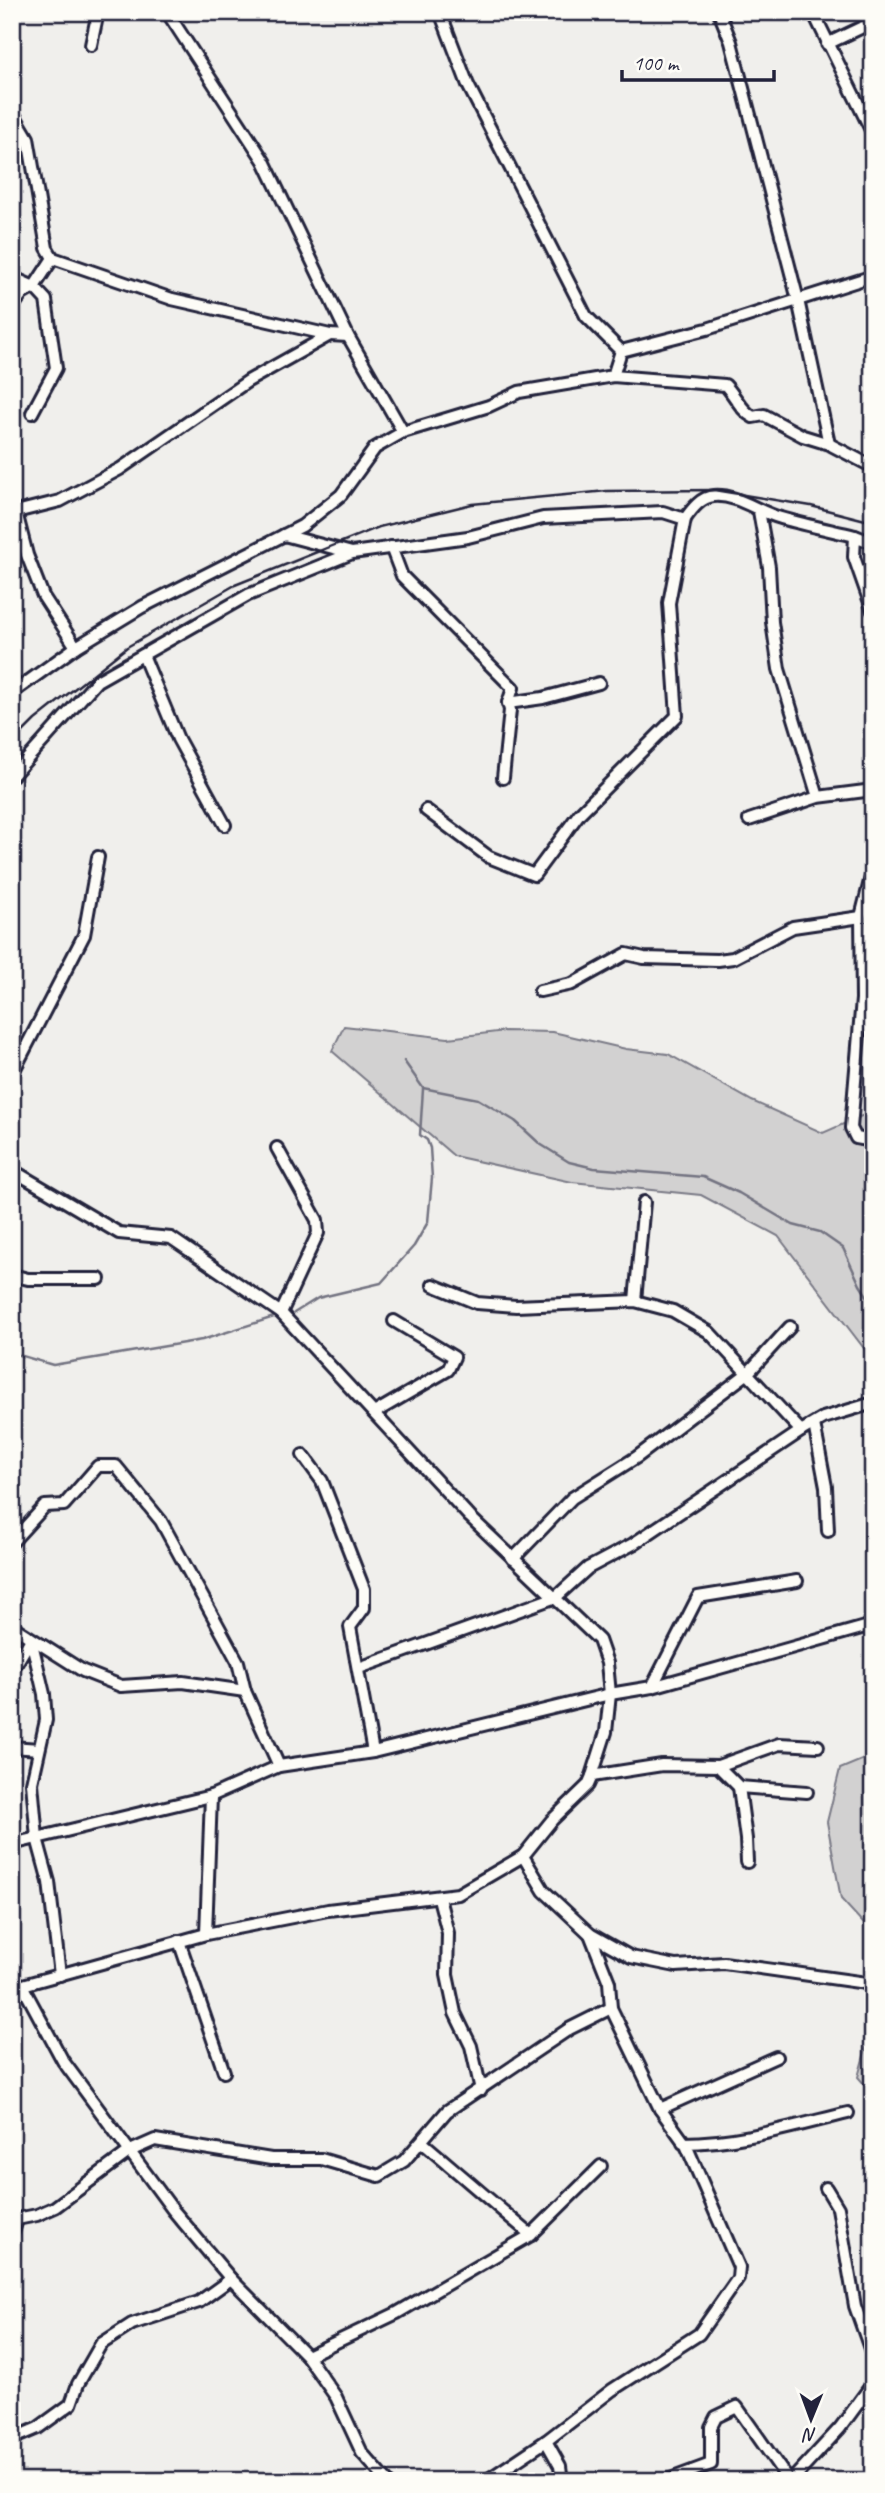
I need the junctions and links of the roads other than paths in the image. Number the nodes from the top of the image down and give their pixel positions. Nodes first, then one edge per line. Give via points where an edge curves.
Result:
1 (99, 12) edge
2 (167, 12) edge
3 (440, 12) edge
4 (719, 12) edge
5 (813, 12) edge
6 (873, 22) edge
7 (827, 44) junction
8 (91, 45) dead end
9 (12, 111) edge
10 (873, 134) edge
11 (53, 258) junction
12 (873, 276) edge
13 (12, 277) edge
14 (34, 287) junction
15 (798, 300) junction
16 (12, 307) edge
17 (330, 335) junction
18 (348, 336) junction
19 (621, 351) junction
20 (613, 376) junction
21 (32, 412) dead end
22 (403, 432) junction
23 (829, 444) junction
24 (873, 467) edge
25 (759, 511) junction
26 (14, 512) edge
27 (685, 519) junction
28 (284, 535) junction
29 (855, 536) junction
30 (873, 543) edge
31 (390, 547) junction
32 (352, 553) junction
33 (873, 611) edge
34 (76, 647) junction
35 (143, 655) junction
36 (599, 683) dead end
37 (12, 693) edge
38 (508, 703) junction
39 (12, 776) edge
40 (503, 778) dead end
41 (873, 790) edge
42 (818, 797) junction
43 (426, 810) dead end
44 (749, 820) dead end
45 (225, 825) dead end
46 (97, 857) dead end
47 (873, 869) edge
48 (861, 918) junction
49 (540, 990) dead end
50 (868, 998) edge
51 (12, 1074) edge
52 (873, 1141) edge
53 (277, 1148) dead end
54 (12, 1170) edge
55 (644, 1202) dead end
56 (12, 1275) edge
57 (99, 1279) dead end
58 (433, 1285) dead end
59 (635, 1301) junction
60 (281, 1312) junction
61 (394, 1321) dead end
62 (790, 1327) dead end
63 (748, 1373) junction
64 (873, 1404) edge
65 (374, 1413) junction
66 (814, 1423) junction
67 (801, 1431) junction
68 (303, 1455) dead end
69 (828, 1531) dead end
70 (12, 1542) edge
71 (513, 1559) junction
72 (797, 1581) dead end
73 (556, 1597) junction
74 (12, 1626) edge
75 (865, 1627) dead end
76 (31, 1639) junction
77 (12, 1665) edge
78 (359, 1668) junction
79 (652, 1686) junction
80 (245, 1690) junction
81 (610, 1694) junction
82 (818, 1746) dead end
83 (12, 1747) edge
84 (39, 1749) junction
85 (373, 1752) junction
86 (279, 1766) junction
87 (718, 1766) junction
88 (592, 1776) junction
89 (739, 1787) junction
90 (807, 1792) dead end
91 (211, 1796) junction
92 (37, 1838) junction
93 (12, 1843) edge
94 (523, 1856) junction
95 (747, 1862) dead end
96 (439, 1898) junction
97 (206, 1934) junction
98 (590, 1934) junction
99 (179, 1941) junction
100 (60, 1975) junction
101 (866, 1983) dead end
102 (17, 1987) edge
103 (611, 2008) junction
104 (776, 2057) dead end
105 (225, 2072) dead end
106 (481, 2090) junction
107 (660, 2109) junction
108 (848, 2113) dead end
109 (422, 2142) junction
110 (683, 2143) junction
111 (130, 2151) junction
112 (601, 2166) dead end
113 (825, 2188) dead end
114 (14, 2220) edge
115 (12, 2235) edge
116 (531, 2235) junction
117 (231, 2279) junction
118 (307, 2356) junction
119 (873, 2357) edge
120 (873, 2383) edge
121 (12, 2439) edge
122 (546, 2441) junction
123 (387, 2481) edge
124 (486, 2481) edge
125 (562, 2481) edge
126 (665, 2481) edge
127 (790, 2481) edge

1 - 8 street
2 - 18 street via 264,161
3 - 19 street via 468,85 573,292 586,316
4 - 15 street via 731,42
5 - 7 street
6 - 7 street
7 - 10 street
9 - 11 street via 28,138 47,248
11 - 14 street
11 - 17 street via 172,299
12 - 15 street
13 - 14 street
14 - 16 street
14 - 21 street via 46,300 56,368
15 - 19 street
15 - 23 street
17 - 18 street
17 - 26 street via 248,381 120,469 60,501
18 - 22 street
19 - 20 street
20 - 22 street via 519,392
20 - 23 street via 725,385 745,413 764,415
22 - 28 street via 375,448 341,495
23 - 24 street
25 - 27 street via 734,498 712,495 696,504
25 - 29 street
25 - 42 street via 779,669
26 - 34 street via 43,596
27 - 31 street via 663,512 543,518 468,537
27 - 43 street via 668,603 677,716 579,814 534,875 489,856
28 - 32 street
28 - 34 street via 142,607
29 - 30 street
29 - 33 street via 854,557
31 - 32 street
31 - 38 street via 402,576 513,688
32 - 35 street via 248,595
34 - 37 street
35 - 39 street via 97,681
35 - 45 street via 178,739
36 - 38 street
38 - 40 street
41 - 42 street
42 - 44 street
46 - 51 street via 84,935
47 - 48 street
48 - 49 street via 793,927 733,958 626,954 572,984
48 - 50 street
50 - 52 street via 851,1128 856,1138
53 - 60 street via 317,1220 318,1233
54 - 60 street via 119,1233 171,1238
55 - 59 street
56 - 57 street
58 - 59 street via 477,1303
59 - 63 street via 673,1311 709,1332
60 - 65 street
61 - 65 street via 454,1357 448,1370
62 - 63 street
63 - 67 street
63 - 71 street via 637,1457 572,1498
64 - 66 street
65 - 71 street
66 - 67 street
66 - 69 street via 826,1487
67 - 73 street via 633,1544 589,1568
68 - 78 street via 322,1481 364,1589 364,1608 350,1627
70 - 80 street via 44,1506 64,1505 98,1466 116,1466 161,1521 239,1662
71 - 73 street
72 - 79 street via 698,1597
73 - 78 street
73 - 81 street via 599,1640
74 - 76 street
75 - 79 street
76 - 77 street
76 - 80 street via 83,1671 121,1686 183,1682
76 - 84 street via 46,1720
78 - 85 street
79 - 81 street
80 - 86 street
81 - 85 street
81 - 88 street via 606,1732
82 - 87 street via 779,1744
83 - 84 street
84 - 92 street via 32,1783
85 - 86 street
86 - 91 street
87 - 88 street via 662,1765
87 - 89 street
88 - 94 street
89 - 90 street
89 - 95 street
91 - 92 street
91 - 97 street
92 - 93 street
92 - 100 street via 50,1882
94 - 96 street via 458,1894
94 - 98 street via 544,1891
96 - 97 street via 328,1910
96 - 106 street via 448,1933 447,1975
97 - 99 street
98 - 101 street via 631,1957 676,1966 724,1963
98 - 103 street via 609,1982
99 - 100 street
99 - 105 street
100 - 102 street
102 - 111 street via 63,2061
103 - 106 street via 569,2029
103 - 107 street
104 - 107 street
106 - 109 street via 447,2110
107 - 110 street
108 - 110 street via 772,2132
109 - 111 street via 404,2161 379,2176 321,2159 271,2159 155,2140
109 - 116 street
110 - 122 street via 740,2267 738,2278 699,2334 612,2390
111 - 114 street via 55,2207
111 - 117 street
112 - 116 street
113 - 119 street via 838,2208 855,2306
114 - 115 street
116 - 118 street via 397,2313
117 - 118 street
117 - 121 street via 199,2302 132,2324 101,2344 71,2403 38,2428
118 - 123 street via 336,2397 362,2453
120 - 127 street via 841,2428
122 - 124 street
122 - 125 street via 560,2466
126 - 127 street via 711,2464 711,2427 716,2417 737,2407

